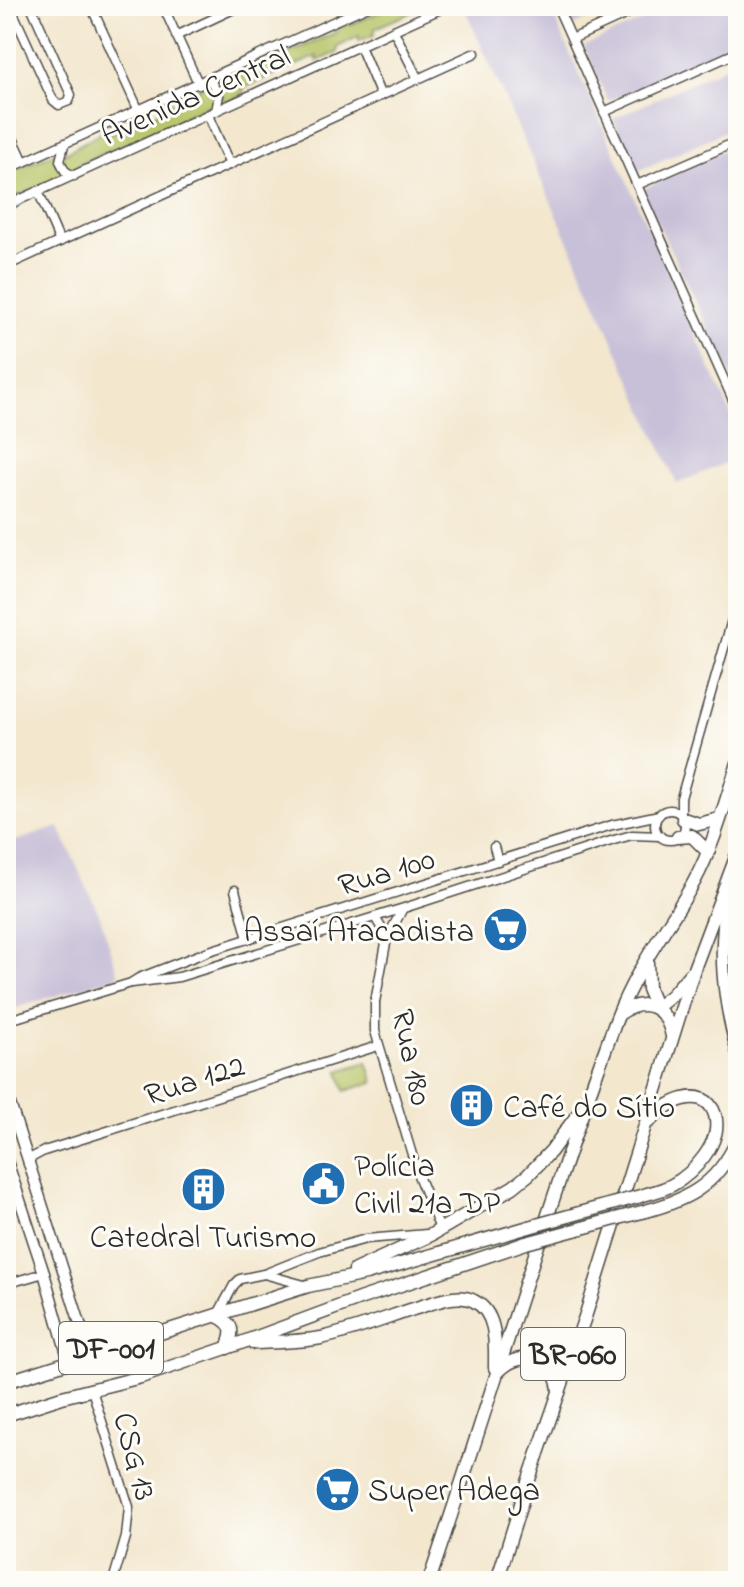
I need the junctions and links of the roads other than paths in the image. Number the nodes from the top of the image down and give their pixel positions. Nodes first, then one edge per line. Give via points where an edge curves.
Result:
1 (10, 6) edge
2 (31, 6) edge
3 (91, 6) edge
4 (163, 6) edge
5 (240, 6) edge
6 (340, 6) edge
7 (368, 6) edge
8 (447, 6) edge
9 (557, 6) edge
10 (644, 6) edge
11 (345, 16) junction
12 (394, 31) junction
13 (176, 36) junction
14 (572, 39) junction
15 (360, 46) junction
16 (738, 52) edge
17 (475, 53) dead end
18 (418, 79) junction
19 (210, 80) junction
20 (199, 85) junction
21 (381, 96) junction
22 (139, 111) junction
23 (604, 112) junction
24 (212, 113) junction
25 (6, 123) edge
26 (738, 141) edge
27 (64, 144) junction
28 (24, 162) junction
29 (230, 165) junction
30 (6, 170) edge
31 (74, 176) junction
32 (6, 179) edge
33 (637, 185) junction
34 (38, 191) junction
35 (9, 205) edge
36 (60, 242) junction
37 (6, 266) edge
38 (738, 411) edge
39 (738, 599) edge
40 (738, 763) edge
41 (738, 780) edge
42 (659, 815) junction
43 (679, 815) junction
44 (719, 819) junction
45 (660, 836) junction
46 (678, 837) junction
47 (494, 847) dead end
48 (738, 852) edge
49 (707, 855) junction
50 (498, 861) junction
51 (738, 864) edge
52 (421, 885) junction
53 (235, 890) dead end
54 (425, 900) junction
55 (404, 908) junction
56 (375, 917) junction
57 (272, 932) junction
58 (387, 938) junction
59 (248, 939) junction
60 (276, 948) junction
61 (647, 955) junction
62 (694, 969) junction
63 (131, 983) junction
64 (656, 1008) junction
65 (618, 1015) junction
66 (6, 1021) edge
67 (672, 1040) junction
68 (378, 1046) junction
69 (738, 1053) edge
70 (6, 1091) edge
71 (588, 1097) junction
72 (646, 1126) junction
73 (738, 1139) edge
74 (6, 1158) edge
75 (28, 1164) junction
76 (436, 1232) junction
77 (44, 1273) junction
78 (264, 1274) junction
79 (6, 1284) edge
80 (314, 1286) junction
81 (74, 1302) junction
82 (53, 1307) junction
83 (217, 1316) junction
84 (233, 1346) junction
85 (92, 1354) junction
86 (69, 1361) junction
87 (497, 1376) junction
88 (6, 1382) edge
89 (92, 1390) junction
90 (558, 1400) junction
91 (6, 1415) edge
92 (113, 1581) edge
93 (429, 1581) edge
94 (497, 1581) edge

1 - 2 street via 53,100 65,104 71,95
3 - 22 street
4 - 13 street
5 - 13 street
6 - 11 street
7 - 11 street, Avenida Central
8 - 12 street, Avenida Central
9 - 14 street
10 - 14 street
11 - 19 street, Avenida Central
12 - 15 street, Avenida Central
12 - 18 street
13 - 20 street
14 - 23 street
15 - 21 street
15 - 24 street, Avenida Central
16 - 23 street
17 - 18 street
18 - 21 street
19 - 20 street, Avenida Central
19 - 24 street via 219,95
20 - 22 street, Avenida Central
21 - 29 street
22 - 27 street, Avenida Central
23 - 33 street
24 - 29 street
24 - 31 street, Avenida Central
25 - 28 street
26 - 33 street
27 - 28 street, Avenida Central
27 - 31 street via 60,161
28 - 30 street, Avenida Central
29 - 36 street
31 - 34 street, Avenida Central
32 - 35 street via 12,195
33 - 38 street
34 - 35 street, Avenida Central
34 - 36 street
36 - 37 street
39 - 43 street
40 - 44 highway, BR-060
41 - 49 highway
42 - 43 street
42 - 45 street via 655,823
42 - 50 street, Rua 100
43 - 44 highway via 699,824
43 - 46 street via 684,829
44 - 49 highway, BR-060
45 - 46 street
45 - 54 street, Rua 100 via 623,837
46 - 49 highway via 692,836
47 - 50 street
48 - 62 highway, BR-060
49 - 61 highway, BR-060
50 - 52 street, Rua 100
51 - 69 highway via 721,951
52 - 54 street
52 - 57 street, Rua 100
53 - 59 street
54 - 55 street, Rua 100
55 - 56 street, Rua 100
55 - 58 street, Rua 180
56 - 58 street
56 - 60 street, Rua 100
57 - 59 street, Rua 100
57 - 60 street
58 - 68 street, Rua 180 via 375,1002
59 - 63 street, Rua 100
60 - 63 street, Rua 100 via 179,977
61 - 64 highway via 648,989
61 - 65 highway, BR-060
62 - 64 highway
62 - 67 highway, BR-060
63 - 66 street, Rua 100
64 - 65 highway via 638,1005
64 - 67 highway via 669,1024
65 - 71 highway, BR-060
67 - 72 highway, BR-060
68 - 75 street, Rua 122 via 44,1151
68 - 76 street, Rua 180
70 - 75 main road
71 - 76 highway via 528,1175
71 - 87 highway, BR-060
72 - 80 highway, DF-001, bridge via 665,1105 689,1098 705,1102 716,1120 713,1140 698,1164 672,1185
72 - 90 highway, BR-060
73 - 84 highway, DF-001, bridge via 727,1161 700,1189 665,1206 526,1243
74 - 77 main road
75 - 81 main road
76 - 78 street via 366,1239
76 - 80 highway
77 - 79 street
77 - 82 main road
78 - 80 street
78 - 83 street via 240,1279
80 - 83 highway, DF-001
81 - 82 main road
81 - 85 main road
82 - 86 main road
83 - 84 highway via 232,1328
83 - 85 highway, DF-001
84 - 87 highway via 318,1339 441,1301 470,1299 490,1318
84 - 89 highway, DF-001
85 - 86 highway, DF-001
86 - 88 highway, DF-001
87 - 90 highway via 516,1359 538,1360 557,1378
87 - 93 highway, BR-060
89 - 91 highway, DF-001
89 - 92 street, CSG 13 via 129,1507
90 - 94 highway, BR-060

